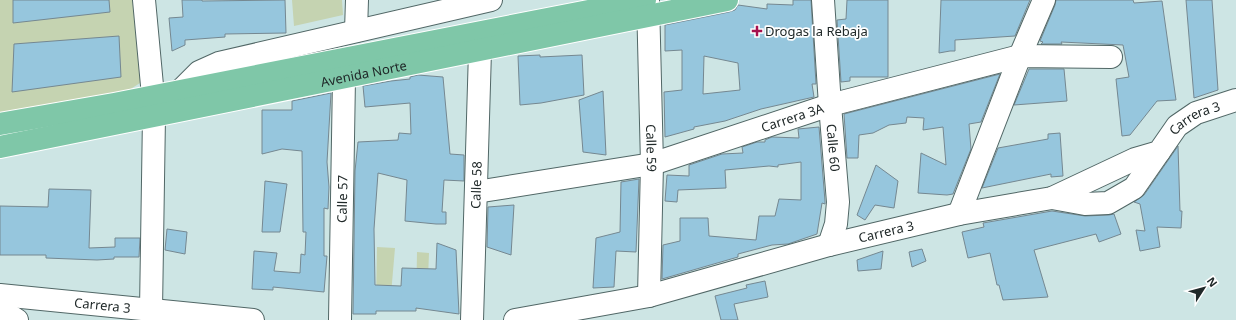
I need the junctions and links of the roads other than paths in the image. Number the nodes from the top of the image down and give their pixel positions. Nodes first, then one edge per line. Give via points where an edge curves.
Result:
1 (144, 0) edge
2 (357, 0) edge
3 (491, 0) edge
4 (727, 0) edge
5 (823, 0) edge
6 (1044, 0) edge
7 (648, 5) edge
8 (677, 5) edge
9 (356, 31) junction
10 (480, 51) junction
11 (1020, 56) junction
12 (1110, 57) dead end
13 (344, 78) junction
14 (180, 91) junction
15 (1236, 100) edge
16 (830, 105) junction
17 (154, 106) junction
18 (0, 124) edge
19 (0, 147) edge
20 (652, 164) junction
21 (476, 192) junction
22 (959, 214) junction
23 (829, 246) junction
24 (0, 295) edge
25 (649, 296) junction
26 (0, 309) edge
27 (151, 310) junction
28 (18, 320) edge
29 (253, 320) edge
30 (340, 320) edge
31 (472, 320) edge
32 (515, 320) edge

1 - 17 street
2 - 9 street
3 - 9 street
4 - 8 main road, Avenida Norte
5 - 16 street, Calle 60
6 - 11 street
7 - 8 main road, Avenida Norte
7 - 10 main road, Avenida Norte
7 - 14 main road, Avenida Norte
7 - 20 street, Calle 59
9 - 14 street via 219,63 199,72
10 - 13 main road, Avenida Norte
10 - 21 street, Calle 58
11 - 12 street, Carrera 3A
11 - 16 street, Carrera 3A
11 - 22 street
13 - 17 main road, Avenida Norte
13 - 30 street, Calle 57
14 - 17 main road, Avenida Norte
15 - 22 street, Carrera 3 via 1196,113 1177,126 1159,152 1135,159 1052,198
16 - 20 street, Carrera 3A
16 - 23 street, Calle 60 via 838,202 836,224
17 - 18 main road, Avenida Norte
17 - 19 main road, Avenida Norte
17 - 27 street
20 - 21 street, Carrera 3A
20 - 25 street, Calle 59
21 - 31 street, Calle 58
22 - 23 street, Carrera 3
23 - 25 street, Carrera 3
24 - 27 street, Carrera 3
25 - 32 street, Carrera 3
26 - 28 street
27 - 29 street, Carrera 3

